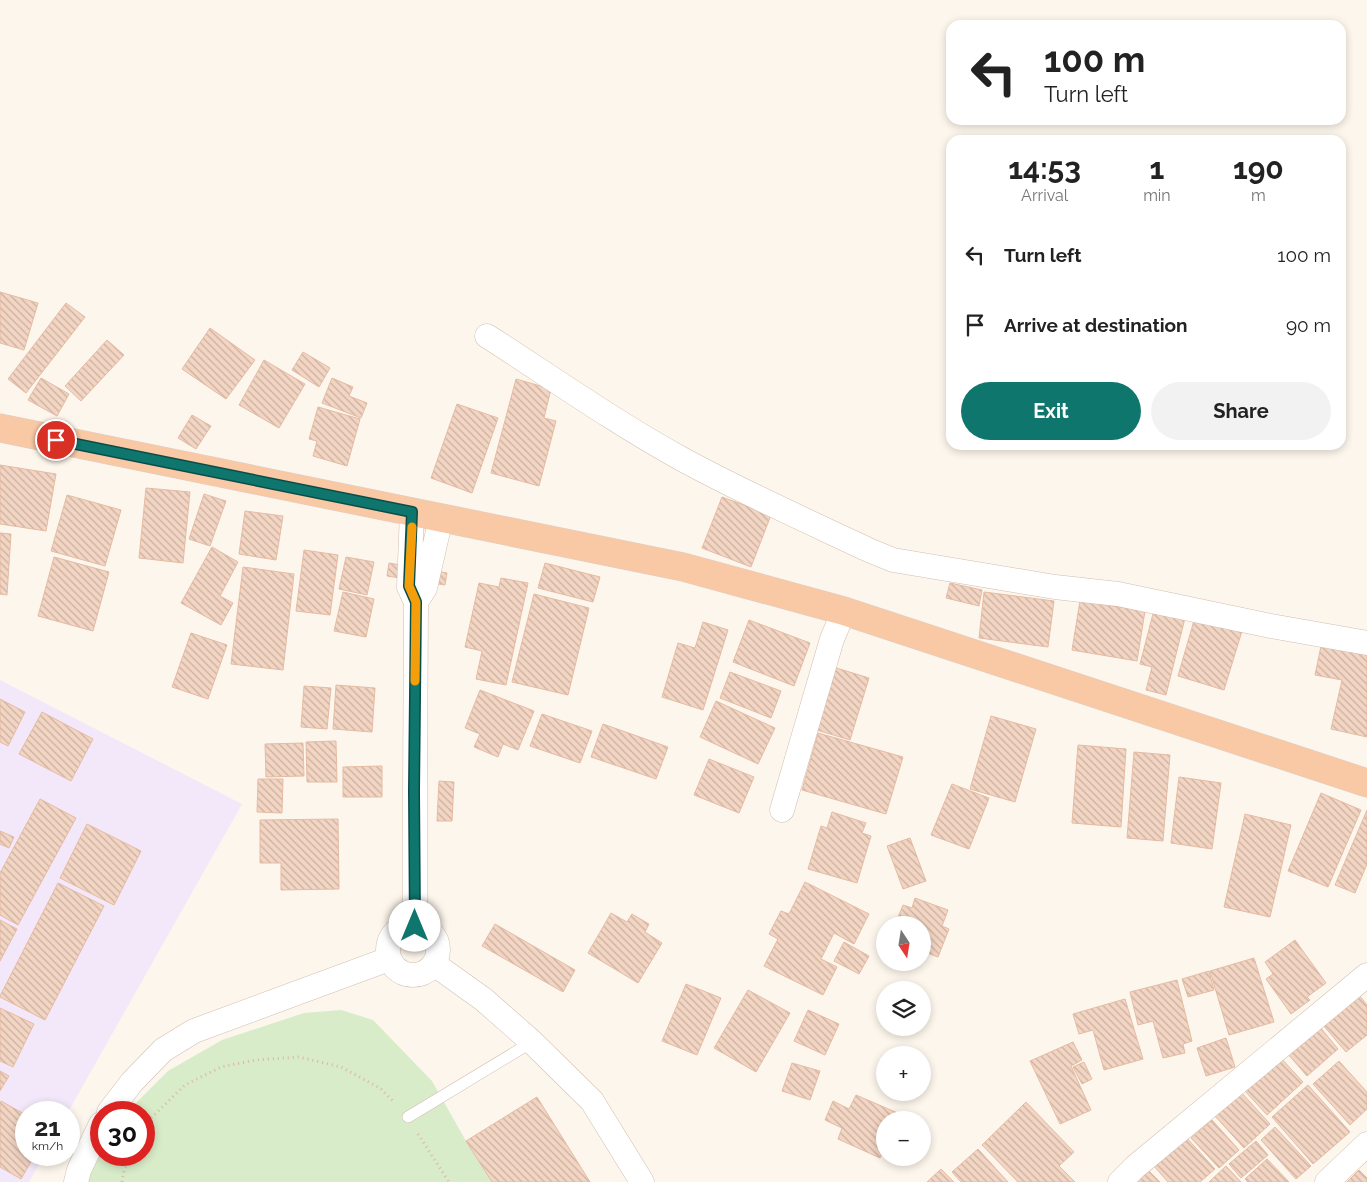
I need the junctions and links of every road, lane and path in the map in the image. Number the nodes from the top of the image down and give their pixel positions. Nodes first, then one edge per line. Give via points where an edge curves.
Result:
1 (487, 336) dead end
2 (0, 428) edge
3 (412, 512) junction
4 (441, 518) junction
5 (416, 602) junction
6 (844, 611) junction
7 (1367, 643) edge
8 (1367, 783) edge
9 (782, 810) dead end
10 (415, 926) junction
11 (389, 959) junction
12 (434, 964) junction
13 (1367, 975) edge
14 (532, 1042) junction
15 (117, 1101) edge
16 (155, 1113) edge
17 (408, 1118) junction
18 (1367, 1144) edge
19 (90, 1147) edge
20 (126, 1166) edge
21 (76, 1182) edge
22 (122, 1182) edge
23 (449, 1182) edge
24 (642, 1182) edge
25 (1120, 1182) edge
26 (1327, 1182) edge

1 - 7 street via 677,457 893,560 1118,594
2 - 3 highway
3 - 4 highway
3 - 5 street via 409,586
4 - 5 street via 425,588
4 - 6 highway via 683,567
5 - 10 street
6 - 8 highway
6 - 9 street via 832,639
10 - 11 street via 399,929 393,935 389,942
10 - 12 street via 431,932 436,940 438,956
11 - 12 street via 399,971 414,976 429,970
11 - 15 street via 194,1031 163,1050
12 - 14 street via 484,999
13 - 25 street
14 - 17 lane
14 - 24 street via 592,1101
16 - 17 path via 185,1085 221,1066 299,1058 341,1067 380,1088
17 - 23 path
18 - 26 street
19 - 21 street
20 - 22 path

